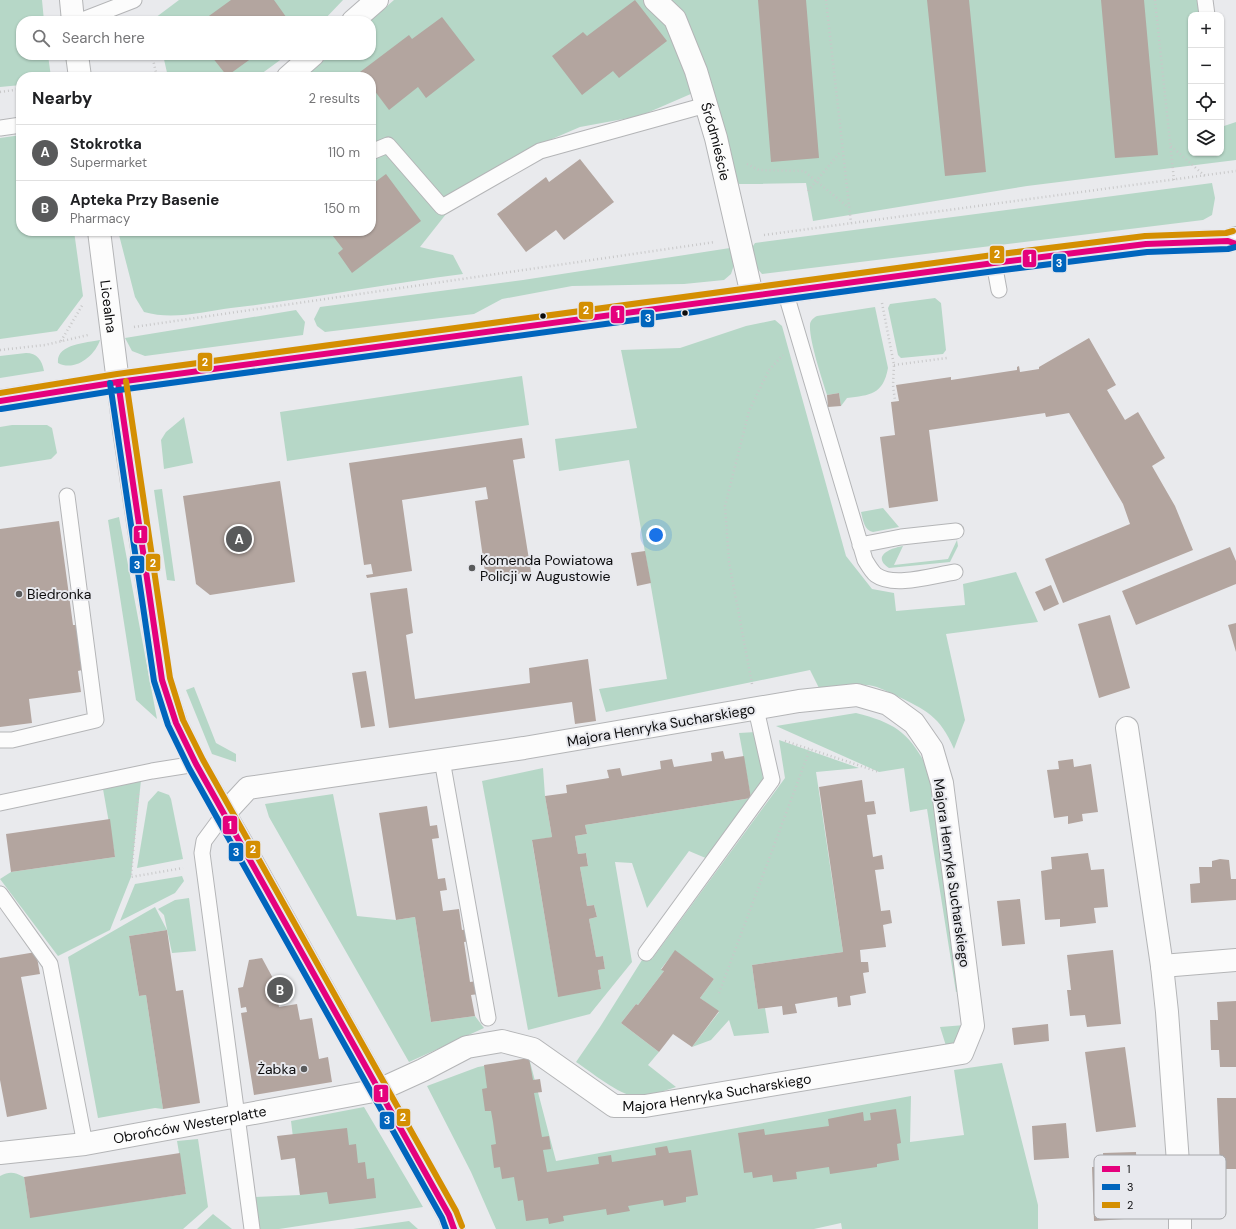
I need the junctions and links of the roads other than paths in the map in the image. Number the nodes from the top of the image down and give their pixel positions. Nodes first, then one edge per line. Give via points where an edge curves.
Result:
1 (71, 0) edge
2 (134, 0) edge
3 (377, 0) edge
4 (655, 0) edge
5 (1206, 0) edge
6 (1207, 12) edge
7 (73, 16) edge
8 (93, 16) edge
9 (359, 16) edge
10 (78, 60) edge
11 (307, 60) edge
12 (79, 72) edge
13 (294, 72) edge
14 (706, 105) junction
15 (16, 126) edge
16 (0, 128) edge
17 (376, 150) edge
18 (100, 236) edge
19 (1233, 241) edge
20 (994, 263) junction
21 (999, 290) dead end
22 (785, 291) junction
23 (752, 295) junction
24 (118, 382) junction
25 (0, 400) edge
26 (67, 496) dead end
27 (956, 531) dead end
28 (860, 545) junction
29 (955, 572) dead end
30 (756, 708) junction
31 (1127, 728) dead end
32 (0, 740) edge
33 (442, 760) junction
34 (196, 764) junction
35 (0, 803) edge
36 (224, 814) junction
37 (0, 894) edge
38 (646, 953) dead end
39 (1236, 960) edge
40 (1162, 966) junction
41 (488, 1018) dead end
42 (378, 1090) junction
43 (236, 1116) junction
44 (85, 1144) junction
45 (0, 1153) edge
46 (1177, 1155) edge
47 (1180, 1219) edge
48 (252, 1229) edge
49 (454, 1229) edge
50 (1180, 1229) edge

1 - 7 street
2 - 8 lane
3 - 9 street
4 - 14 street, Śródmieście via 675,19 696,71
5 - 6 lane
10 - 12 street
11 - 13 street
14 - 17 lane via 540,151 442,206 388,146
14 - 23 street, Śródmieście via 719,149
15 - 16 lane
18 - 24 street, Licealna
19 - 20 street via 1146,244
20 - 21 lane
20 - 22 street
22 - 23 street
22 - 28 lane
23 - 24 street
24 - 25 street
24 - 34 street via 162,680 176,723
26 - 32 lane via 96,720 12,740
27 - 28 lane
28 - 29 lane via 865,560 875,575 886,580 899,581
30 - 33 street, Majora Henryka Sucharskiego
30 - 38 lane via 772,780
30 - 42 street, Majora Henryka Sucharskiego via 857,695 888,704 914,723 932,750 942,783 973,1026 962,1053 645,1106 614,1106 533,1049 502,1040 466,1047
31 - 40 street
33 - 36 street, Majora Henryka Sucharskiego via 248,788
33 - 41 lane
34 - 35 lane
34 - 36 street
36 - 42 street
36 - 43 lane via 204,841 202,853
37 - 44 lane via 50,964
39 - 40 street
40 - 46 street
42 - 43 street, Obrońców Westerplatte
42 - 49 street
43 - 44 street, Obrońców Westerplatte
43 - 48 lane
44 - 45 street, Obrońców Westerplatte
47 - 50 street

